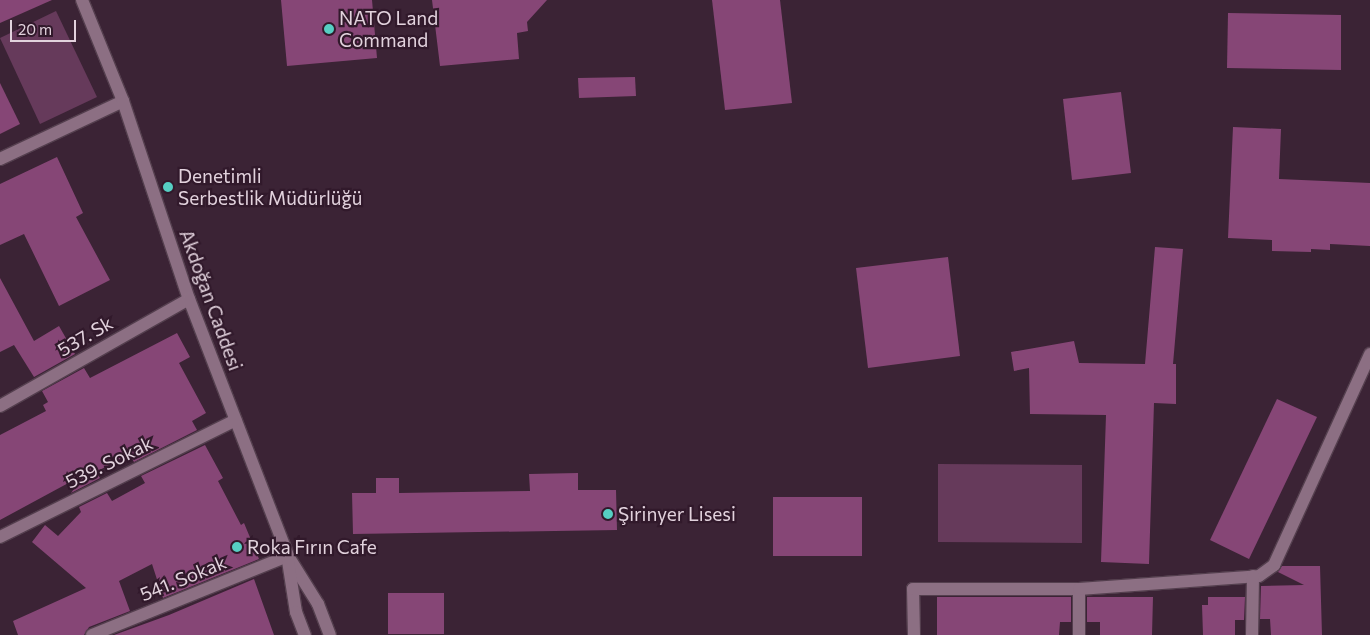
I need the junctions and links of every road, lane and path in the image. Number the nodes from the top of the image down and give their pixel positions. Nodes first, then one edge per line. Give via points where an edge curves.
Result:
1 (82, 0) edge
2 (123, 100) junction
3 (0, 160) edge
4 (189, 299) junction
5 (1370, 354) edge
6 (0, 406) edge
7 (236, 420) junction
8 (0, 538) edge
9 (288, 556) junction
10 (1253, 576) junction
11 (1079, 590) junction
12 (92, 635) edge
13 (305, 635) edge
14 (330, 635) edge
15 (914, 635) edge
16 (1079, 635) edge
17 (1252, 635) edge

1 - 2 street, Akdoğan Caddesi
2 - 3 street
2 - 4 street, Akdoğan Caddesi
4 - 6 street, 537. Sk
4 - 7 street, Akdoğan Caddesi
5 - 10 street via 1274,565 1259,576
7 - 8 street, 539. Sokak
7 - 9 street, Akdoğan Caddesi
9 - 12 street, 541. Sokak
9 - 13 street, Akdoğan Caddesi via 296,612
9 - 14 street, Akdoğan Caddesi via 318,604
10 - 11 street
10 - 17 street
11 - 15 street via 913,589
11 - 16 street

